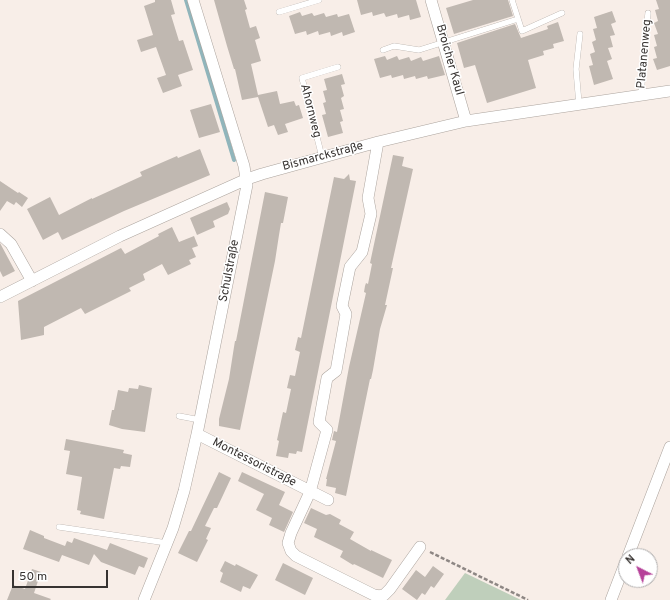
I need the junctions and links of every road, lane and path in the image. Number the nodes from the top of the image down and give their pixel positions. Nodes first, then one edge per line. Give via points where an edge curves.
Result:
1 (193, 0) edge
2 (319, 0) edge
3 (431, 0) edge
4 (512, 0) edge
5 (279, 12) dead end
6 (562, 13) dead end
7 (648, 13) dead end
8 (518, 19) junction
9 (580, 34) dead end
10 (444, 42) junction
11 (384, 50) dead end
12 (338, 67) dead end
13 (670, 91) edge
14 (641, 95) junction
15 (579, 104) junction
16 (466, 121) junction
17 (378, 142) junction
18 (322, 157) junction
19 (246, 179) junction
20 (0, 234) edge
21 (32, 281) junction
22 (0, 297) edge
23 (179, 416) dead end
24 (200, 420) junction
25 (197, 434) junction
26 (670, 447) edge
27 (310, 492) junction
28 (328, 500) dead end
29 (59, 527) dead end
30 (167, 543) junction
31 (420, 547) joint
32 (631, 548) edge
33 (618, 582) edge
34 (144, 600) edge
35 (528, 600) edge
36 (611, 600) edge

1 - 19 street, Schulstraße
2 - 5 lane
3 - 10 street, Broicher Kaul
4 - 8 lane
6 - 8 lane via 522,31
7 - 14 lane, Platanenweg
8 - 10 lane
9 - 15 lane via 576,73
10 - 11 lane via 418,50 394,46
10 - 16 street, Broicher Kaul
12 - 18 lane, Ahornweg via 302,78
13 - 14 street, Bismarckstraße
14 - 15 street, Bismarckstraße
15 - 16 street, Bismarckstraße
16 - 17 street, Bismarckstraße
17 - 18 street, Bismarckstraße
17 - 27 street via 368,198 371,214 362,252 350,267 348,275 342,306 346,314 336,371 327,378 319,422 327,430
18 - 19 street, Bismarckstraße
19 - 21 street, Bismarckstraße via 120,236
19 - 24 street, Schulstraße via 244,203
20 - 21 street via 11,244
21 - 22 street, Bismarckstraße
23 - 24 lane
24 - 25 street, Schulstraße
25 - 27 street, Montessoristraße
25 - 30 street, Schulstraße via 181,504
26 - 32 street
27 - 28 street, Montessoristraße
27 - 31 street, Montessoristraße via 288,543 293,554 310,564 379,596 390,589
29 - 30 lane
30 - 34 street, Schulstraße
31 - 35 path
33 - 36 street

